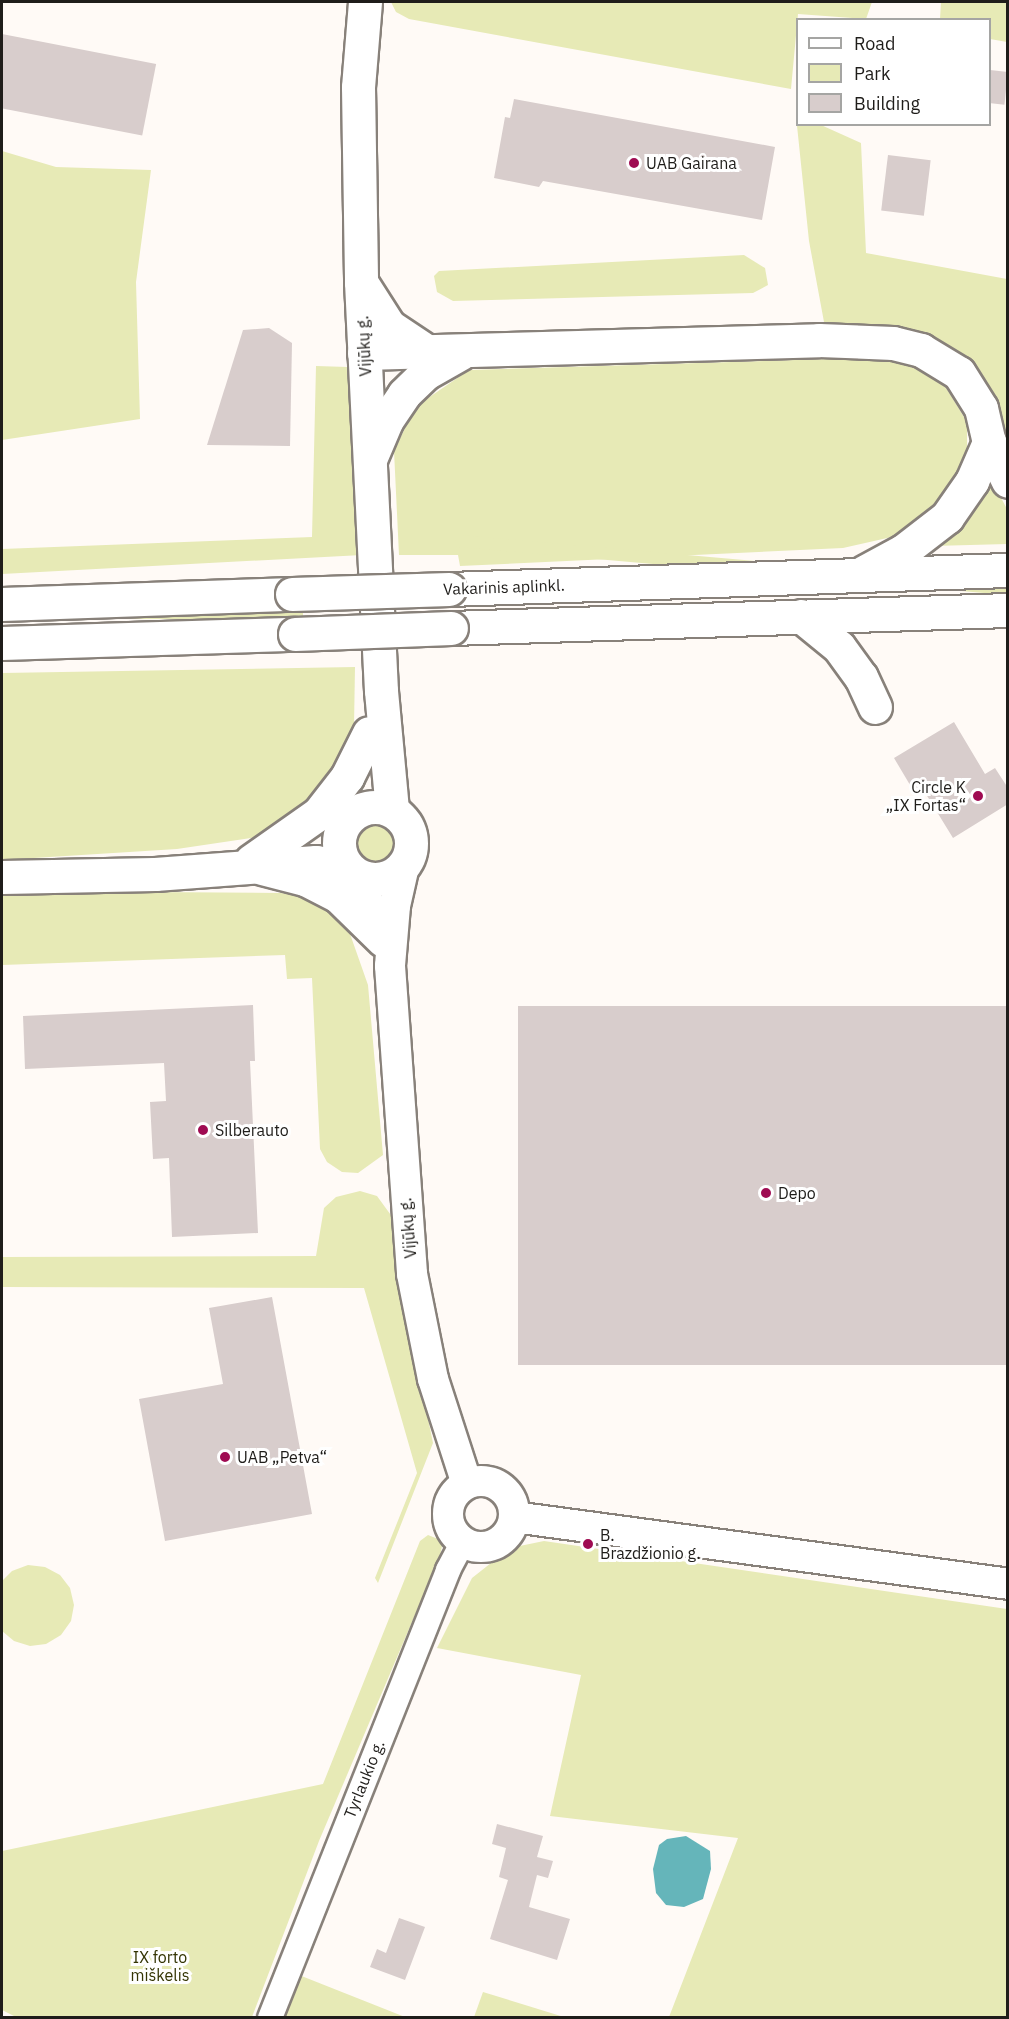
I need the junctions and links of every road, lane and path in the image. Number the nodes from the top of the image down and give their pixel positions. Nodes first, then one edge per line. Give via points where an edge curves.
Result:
1 (365, 2) edge
2 (361, 282) junction
3 (364, 353) junction
4 (446, 353) junction
5 (989, 442) junction
6 (370, 457) junction
7 (1008, 481) edge
8 (1008, 570) edge
9 (859, 575) junction
10 (2, 604) edge
11 (1008, 610) edge
12 (801, 616) junction
13 (2, 643) edge
14 (381, 691) junction
15 (875, 707) dead end
16 (369, 733) junction
17 (392, 810) junction
18 (346, 821) junction
19 (246, 865) junction
20 (404, 866) junction
21 (353, 872) junction
22 (2, 877) edge
23 (387, 954) junction
24 (467, 1484) junction
25 (514, 1517) junction
26 (463, 1542) junction
27 (1008, 1584) edge
28 (270, 2018) edge

1 - 2 main road, Vijūkų g. via 358,97
2 - 3 main road, Vijūkų g.
2 - 4 main road via 389,326
3 - 4 main road
3 - 6 main road, Vijūkų g.
4 - 5 main road via 819,340 893,343 921,350 959,374 981,408
4 - 6 main road via 404,394 386,421
5 - 7 main road
5 - 9 main road via 972,482 947,517 903,551
6 - 14 main road, Vijūkų g.
8 - 9 main road, Vakarinis aplinkl.
9 - 10 main road, Vakarinis aplinkl., bridge
11 - 12 main road
12 - 13 main road, bridge
12 - 15 main road via 839,646 861,677
14 - 16 main road, Vijūkų g.
14 - 17 main road, Vijūkų g.
16 - 18 main road, Vijūkų g. via 364,783
16 - 19 main road via 347,777 319,813
17 - 18 main road via 370,806
17 - 20 main road via 402,818 412,842
18 - 19 main road via 314,841
18 - 21 main road via 339,847
19 - 21 main road via 316,862
19 - 22 main road via 155,874
19 - 23 street via 304,881 337,897
20 - 21 main road via 382,879
20 - 23 street, Vijūkų g.
21 - 23 street, Vijūkų g.
23 - 24 street, Vijūkų g. via 412,1274 433,1379
24 - 25 street via 490,1482 500,1487 509,1495
24 - 26 street via 456,1492 448,1516 455,1535
25 - 26 street via 511,1528 495,1544 473,1546
25 - 27 street
26 - 28 street, Tyrlaukio g. via 448,1570

